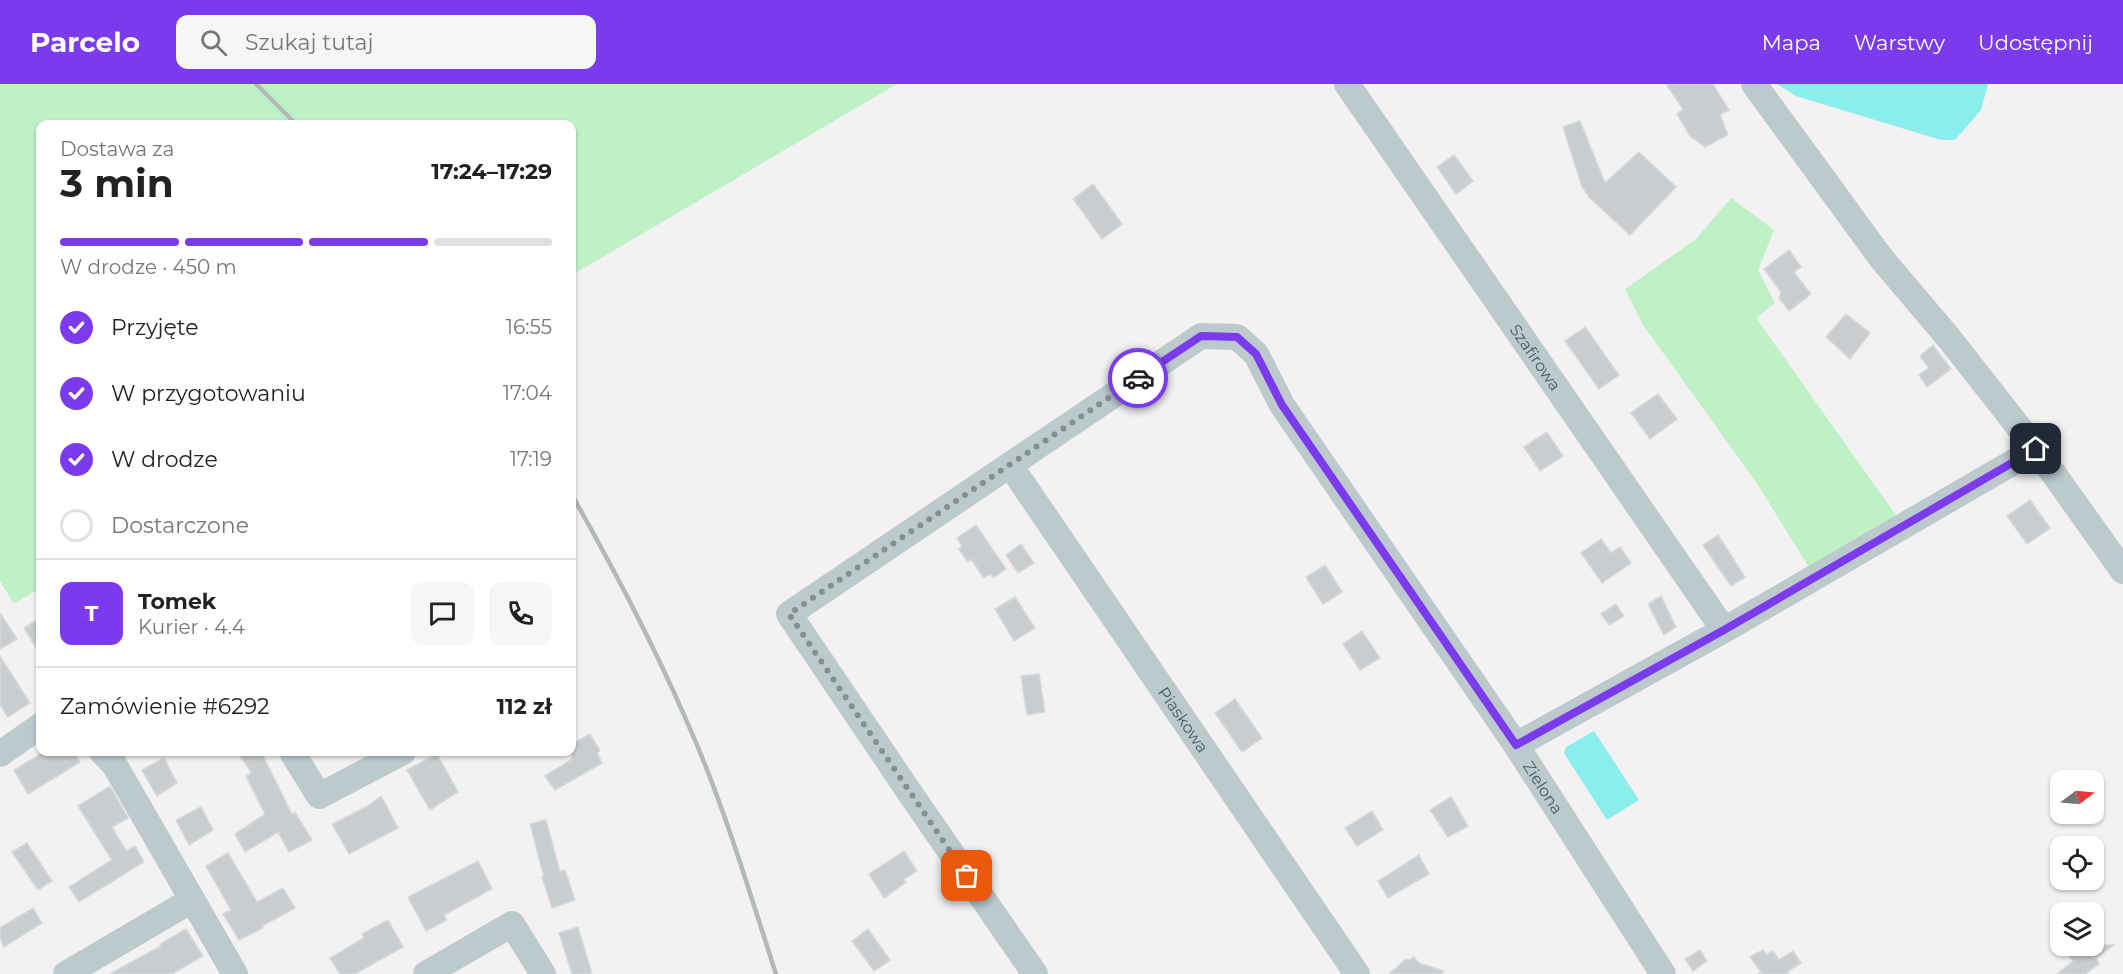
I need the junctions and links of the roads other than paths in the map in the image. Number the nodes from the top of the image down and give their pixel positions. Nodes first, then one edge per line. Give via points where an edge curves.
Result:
1 (1347, 84) edge
2 (1754, 84) edge
3 (2036, 449) junction
4 (1010, 465) junction
5 (2123, 571) edge
6 (1724, 630) junction
7 (36, 729) edge
8 (1516, 745) junction
9 (0, 754) edge
10 (106, 756) edge
11 (294, 756) edge
12 (395, 756) edge
13 (192, 900) junction
14 (66, 974) edge
15 (235, 974) edge
16 (426, 974) edge
17 (543, 974) edge
18 (1035, 974) edge
19 (1357, 974) edge
20 (1663, 974) edge

1 - 6 street, Szafirowa
2 - 3 street via 1881,258
3 - 5 street
3 - 6 street
4 - 8 street, Zielona via 1201,336 1237,337 1256,354 1282,405
4 - 18 street via 789,614
4 - 19 street, Piaskowa
6 - 8 street
7 - 9 street
8 - 20 street, Zielona
10 - 13 street
11 - 12 street via 319,796
13 - 14 street
13 - 15 street
16 - 17 street via 512,924

